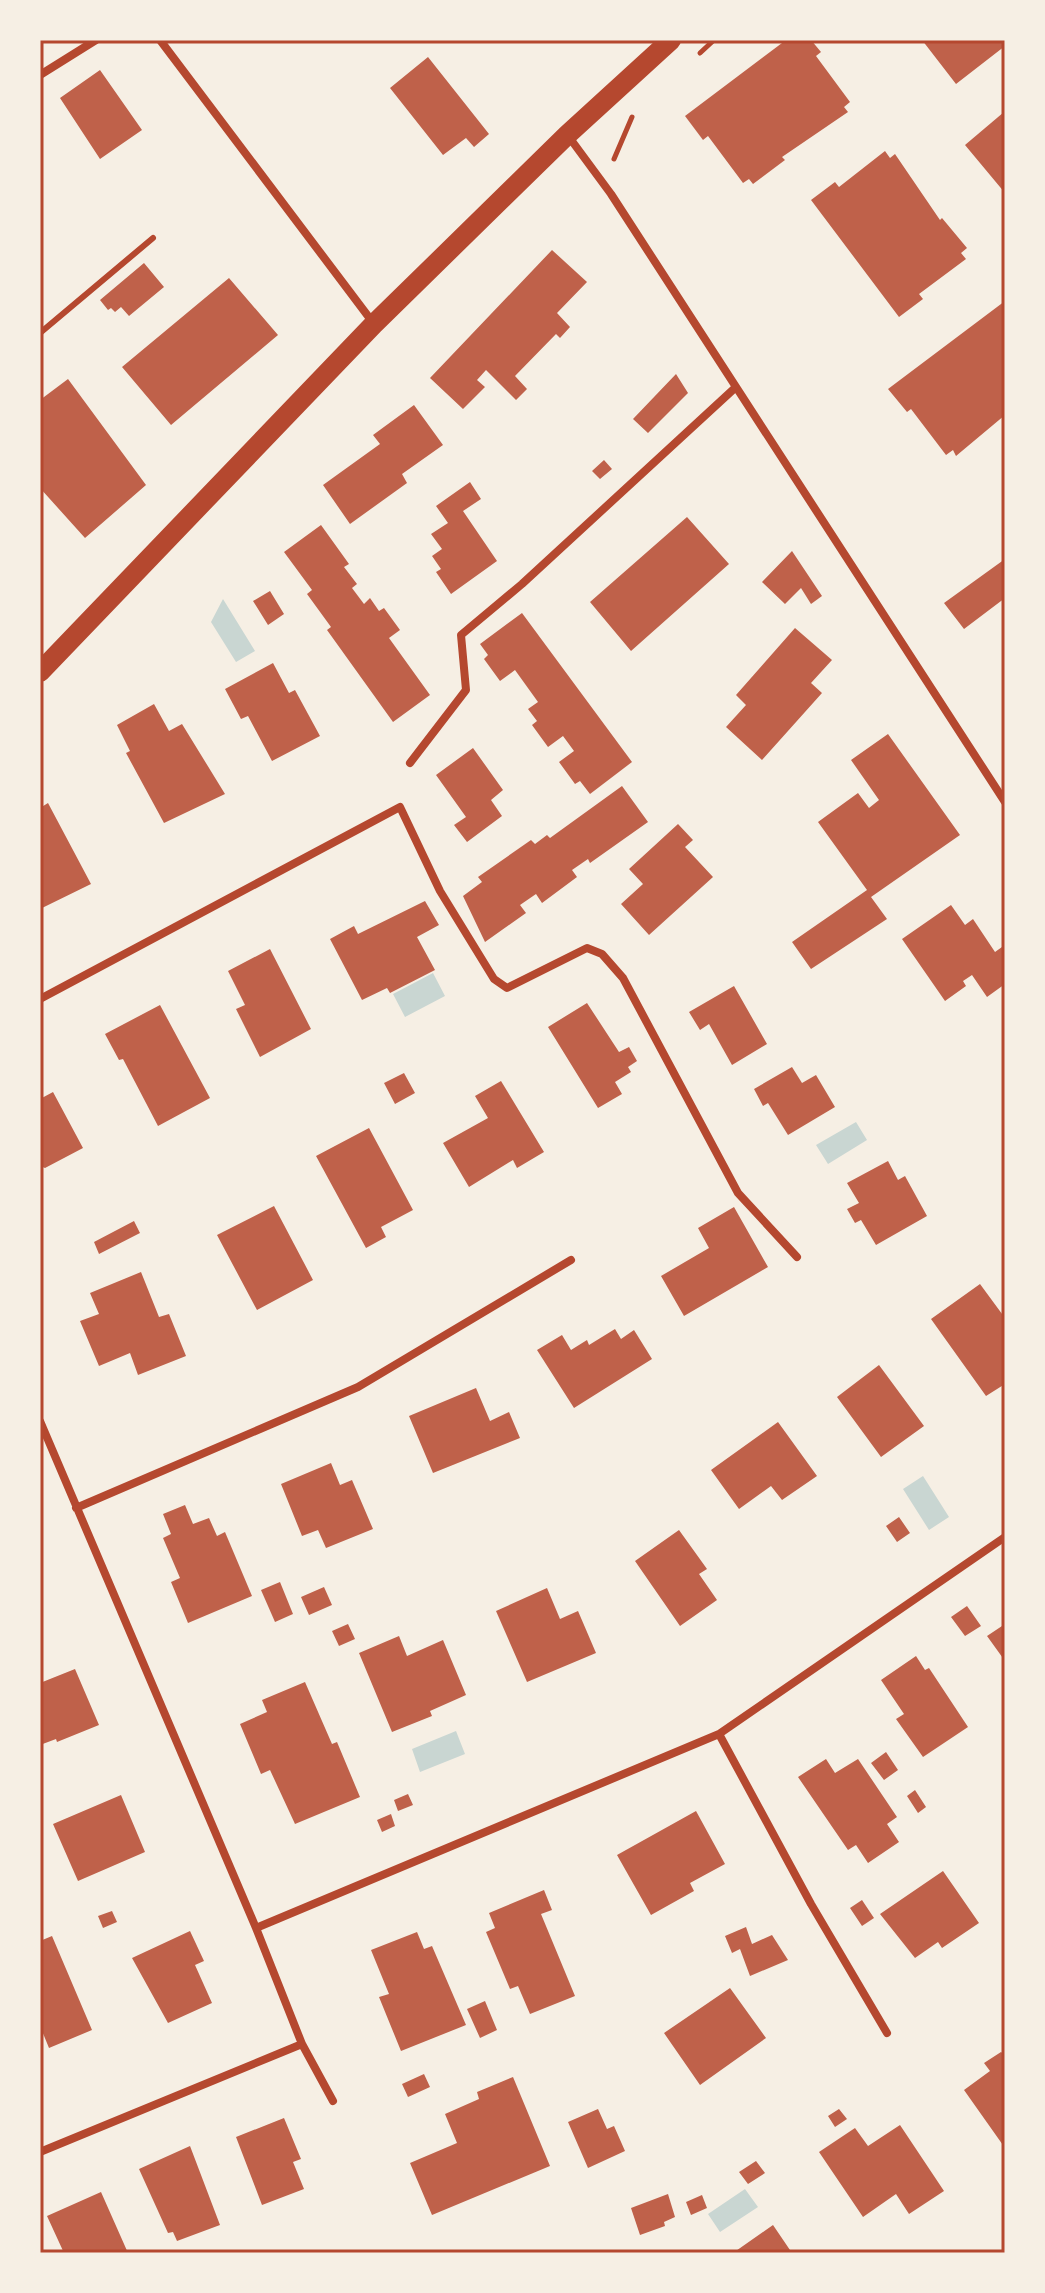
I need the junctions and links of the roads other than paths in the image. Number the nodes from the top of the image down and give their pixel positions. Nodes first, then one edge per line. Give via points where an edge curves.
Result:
1 (96, 40) edge
2 (160, 40) edge
3 (671, 40) edge
4 (40, 75) edge
5 (567, 135) junction
6 (153, 238) dead end
7 (374, 324) junction
8 (40, 333) edge
9 (736, 387) junction
10 (40, 672) edge
11 (410, 763) dead end
12 (1005, 802) edge
13 (40, 999) edge
14 (797, 1257) dead end
15 (571, 1260) dead end
16 (40, 1421) edge
17 (76, 1508) junction
18 (1005, 1537) edge
19 (719, 1734) junction
20 (256, 1928) junction
21 (887, 2033) dead end
22 (302, 2044) junction
23 (333, 2101) dead end
24 (40, 2152) edge

1 - 4 street
2 - 7 street
3 - 5 main road
5 - 7 main road
5 - 9 street
6 - 8 lane
7 - 10 main road
9 - 11 street via 461,635 466,690
9 - 12 street
13 - 14 street via 400,807 440,891 494,979 507,988 587,948 602,954 623,978 738,1193
15 - 17 street via 358,1387
16 - 17 street
17 - 20 street
18 - 19 street
19 - 20 street
19 - 21 street
20 - 22 street
22 - 23 street
22 - 24 street

